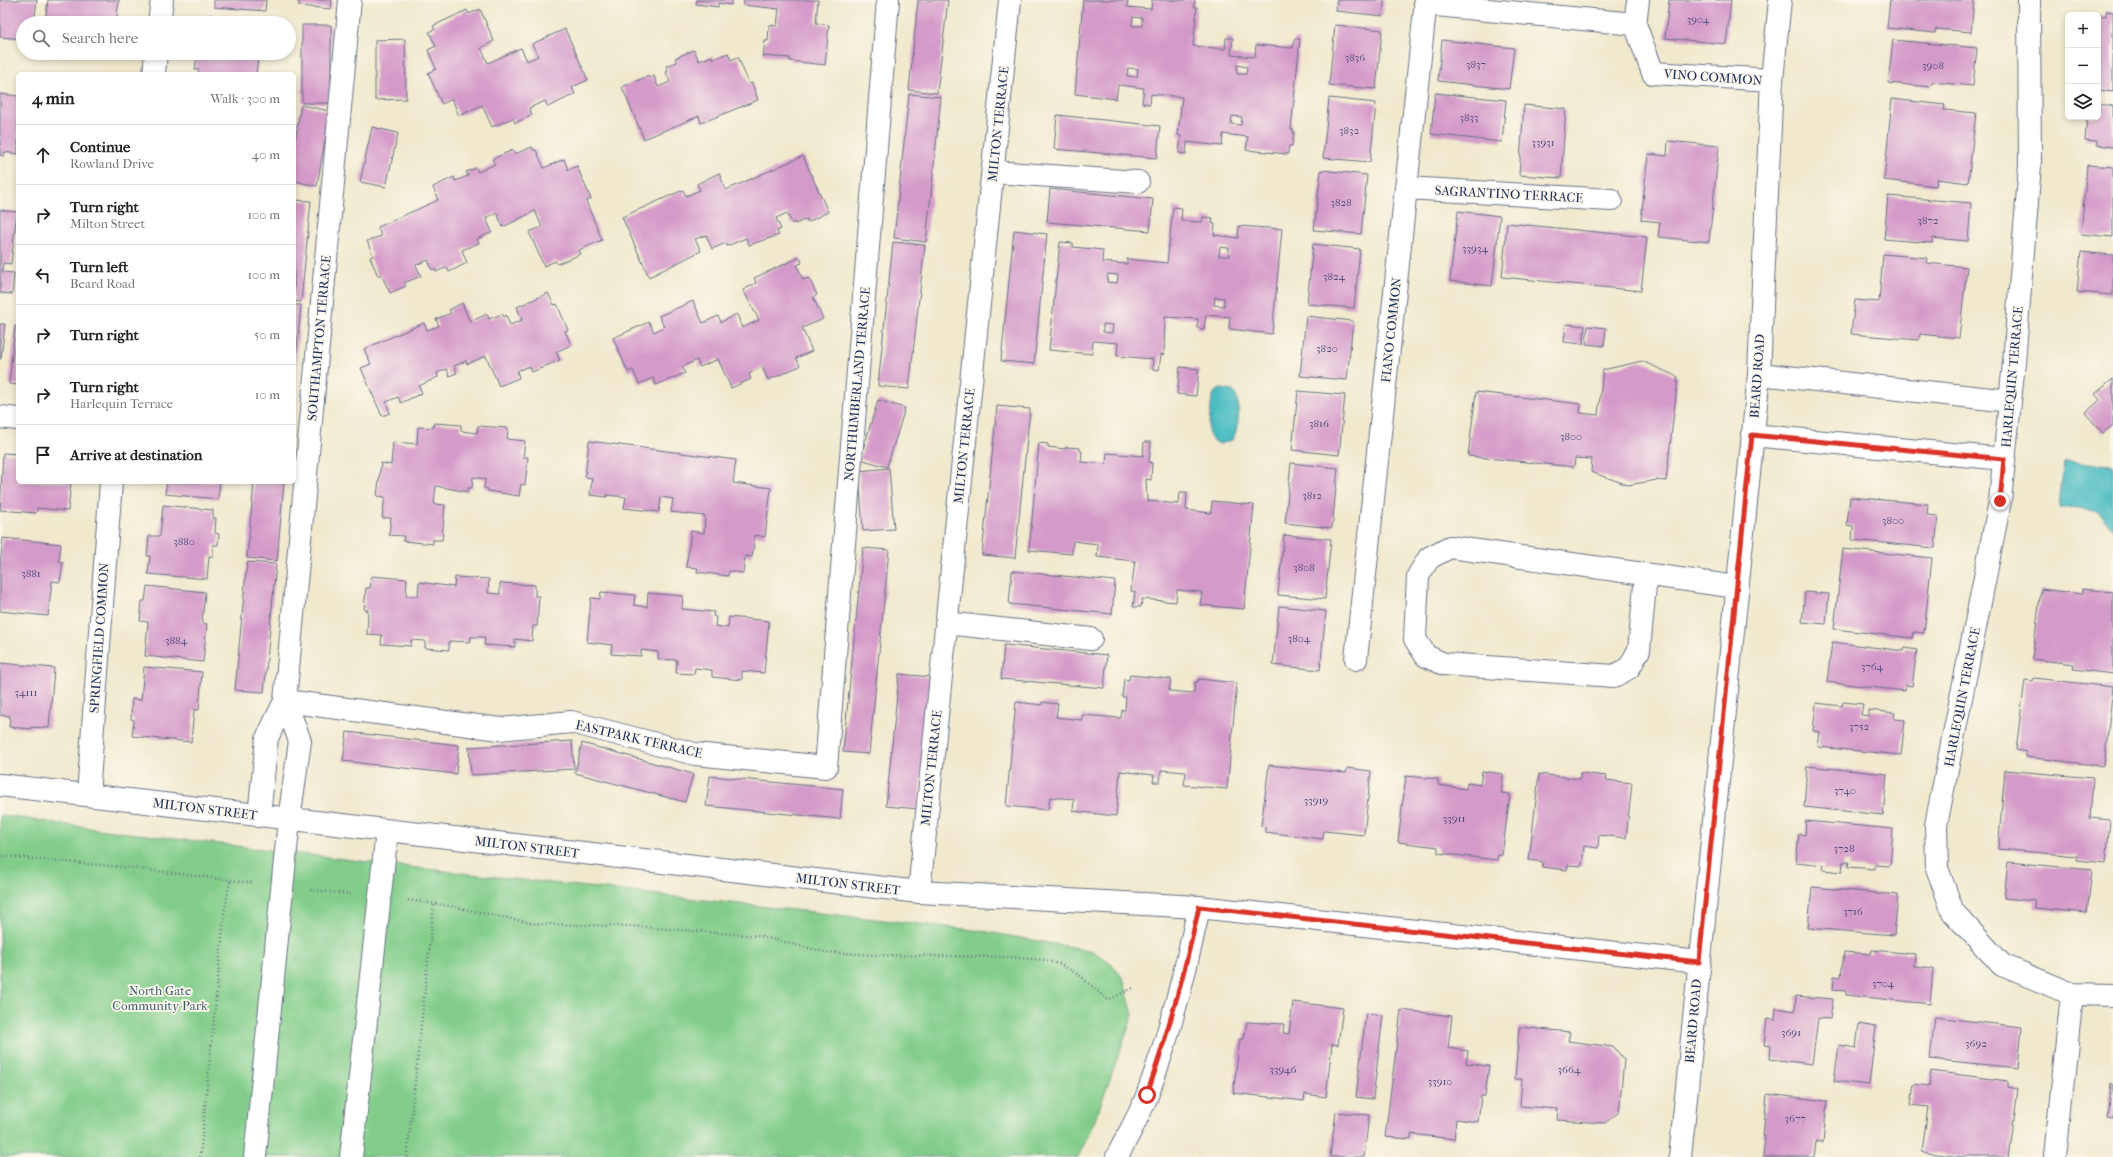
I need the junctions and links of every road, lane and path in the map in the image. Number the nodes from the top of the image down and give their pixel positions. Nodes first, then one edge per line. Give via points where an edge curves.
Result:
1 (162, 0) edge
2 (350, 0) edge
3 (888, 0) edge
4 (1010, 0) edge
5 (1638, 0) edge
6 (1780, 0) edge
7 (2029, 0) edge
8 (1426, 2) edge
9 (160, 16) edge
10 (1635, 24) junction
11 (155, 60) edge
12 (154, 72) edge
13 (1772, 80) junction
14 (993, 172) junction
15 (1138, 182) dead end
16 (1406, 188) junction
17 (1611, 200) dead end
18 (1759, 374) junction
19 (2010, 401) junction
20 (0, 417) edge
21 (16, 419) edge
22 (1752, 435) junction
23 (2004, 459) junction
24 (111, 484) edge
25 (1646, 575) junction
26 (1737, 587) junction
27 (946, 623) junction
28 (1091, 639) dead end
29 (1356, 659) dead end
30 (285, 701) junction
31 (826, 767) joint
32 (0, 785) edge
33 (88, 795) junction
34 (259, 816) junction
35 (289, 820) junction
36 (387, 831) junction
37 (0, 856) edge
38 (230, 881) junction
39 (282, 886) junction
40 (918, 892) junction
41 (379, 897) junction
42 (434, 904) junction
43 (1199, 907) junction
44 (1699, 962) junction
45 (1134, 987) dead end
46 (2072, 994) junction
47 (2113, 995) edge
48 (200, 1157) edge
49 (255, 1157) edge
50 (351, 1157) edge
51 (407, 1157) edge
52 (1117, 1157) edge
53 (1680, 1157) edge
54 (2055, 1157) edge

1 - 9 street
2 - 30 street, SOUTHAMPTON TERRACE
3 - 31 street, NORTHUMBERLAND TERRACE
4 - 14 street, MILTON TERRACE
5 - 10 street
6 - 13 street, BEARD ROAD
7 - 19 street, HARLEQUIN TERRACE via 2030,165
8 - 10 street
8 - 16 street, FIANO COMMON
10 - 13 street, VINO COMMON via 1653,73
11 - 12 street
13 - 18 street, BEARD ROAD
14 - 15 street
14 - 27 street, MILTON TERRACE
16 - 17 street, SAGRANTINO TERRACE
16 - 29 street, FIANO COMMON
18 - 19 street
18 - 22 street, BEARD ROAD
19 - 23 street, HARLEQUIN TERRACE
20 - 21 street
22 - 23 street
22 - 26 street, BEARD ROAD
23 - 46 street, HARLEQUIN TERRACE via 2000,501 1936,825 1937,868 1953,912 2002,965
24 - 33 street, SPRINGFIELD COMMON
25 - 25 street via 1450,547 1429,558 1418,576 1415,639 1426,656 1444,664 1614,676 1629,668 1639,650
25 - 26 street
26 - 44 street, BEARD ROAD
27 - 28 street
27 - 40 street, MILTON TERRACE
30 - 31 street, EASTPARK TERRACE via 500,729 571,722 695,754
30 - 34 street, SOUTHAMPTON TERRACE via 267,738
30 - 35 street, SOUTHAMPTON TERRACE via 300,741
32 - 33 street, MILTON STREET
33 - 34 street, MILTON STREET
34 - 35 street, MILTON STREET
35 - 36 street, MILTON STREET
35 - 39 street, SOUTHAMPTON TERRACE
36 - 40 street, MILTON STREET
36 - 41 street
37 - 38 path via 133,868
38 - 39 path
38 - 48 path via 225,908
39 - 41 path
39 - 49 street, SOUTHAMPTON TERRACE
40 - 43 street, MILTON STREET
41 - 42 path
41 - 50 street
42 - 45 path via 536,924 629,926 760,936 825,952 1044,960 1060,964 1079,975 1108,1000
42 - 51 path
43 - 44 street, MILTON STREET
43 - 52 street via 1189,954 1147,1095
44 - 53 street, BEARD ROAD
46 - 47 street
46 - 54 street

